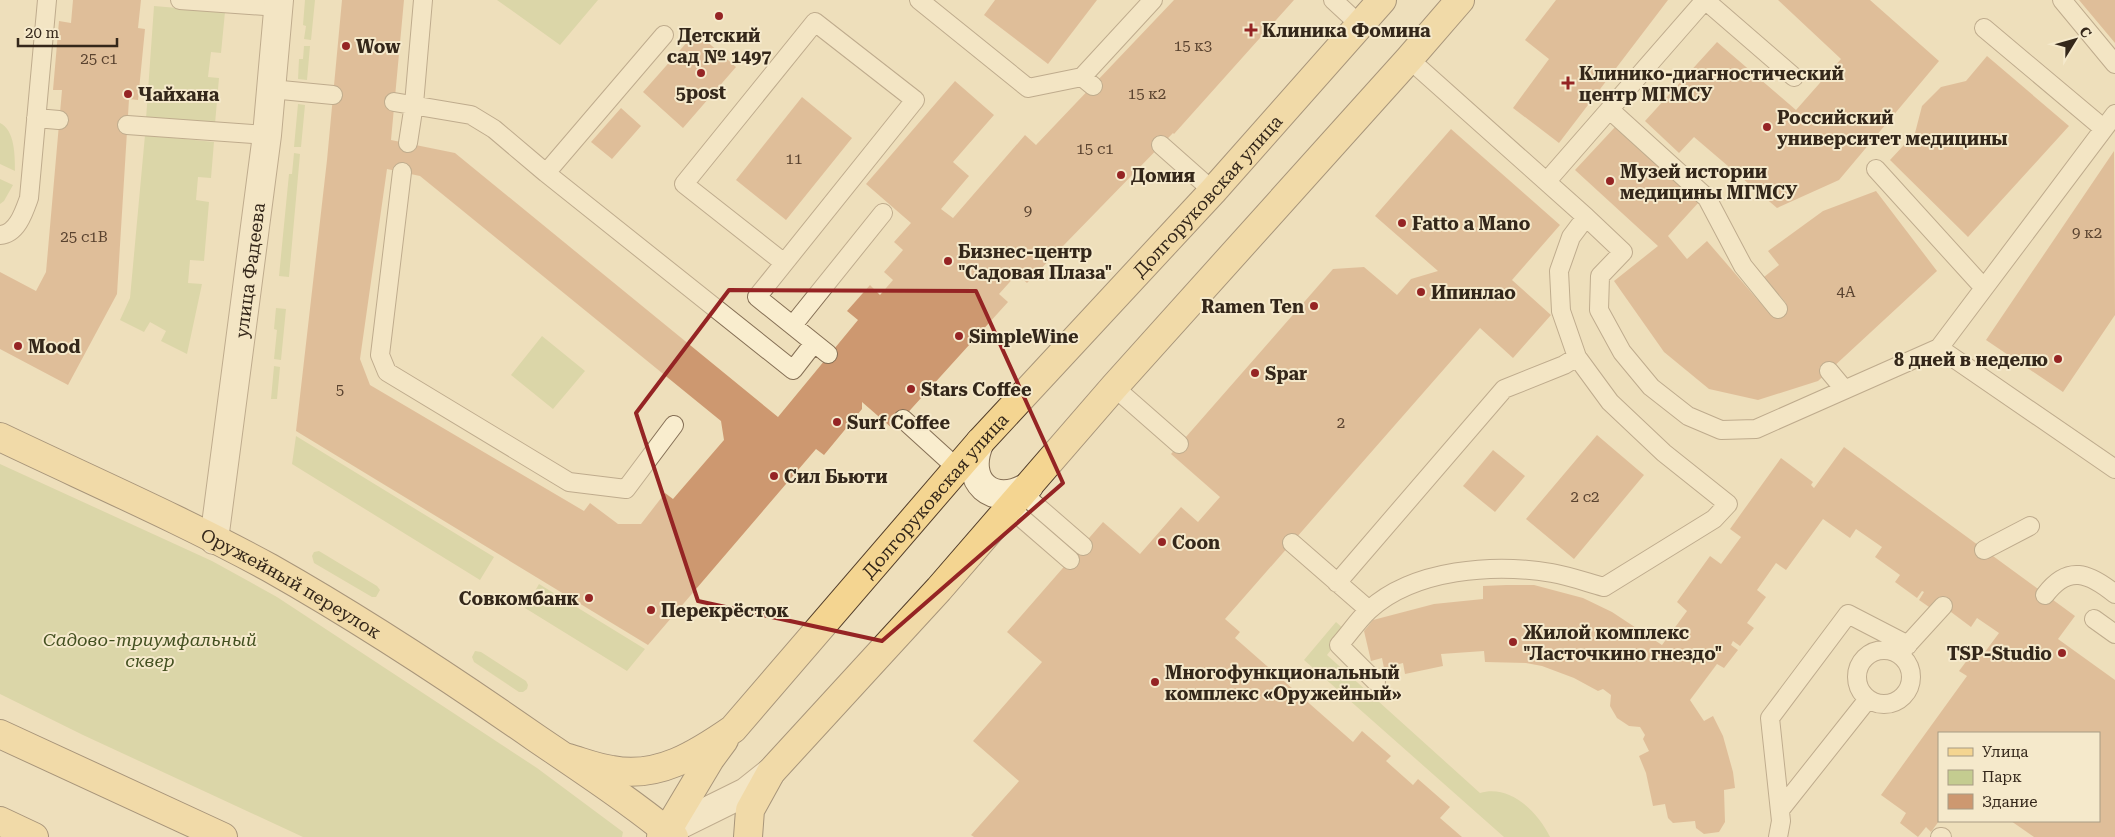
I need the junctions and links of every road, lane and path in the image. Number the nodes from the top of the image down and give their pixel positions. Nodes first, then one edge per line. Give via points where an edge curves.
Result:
1 (47, 0) edge
2 (180, 0) edge
3 (423, 0) edge
4 (919, 0) edge
5 (1153, 0) edge
6 (1333, 0) edge
7 (1382, 0) edge
8 (2062, 0) edge
9 (279, 3) edge
10 (1456, 3) edge
11 (1360, 26) junction
12 (1984, 28) dead end
13 (664, 36) dead end
14 (1409, 60) junction
15 (2115, 64) edge
16 (1794, 76) dead end
17 (271, 89) junction
18 (333, 95) dead end
19 (394, 102) dead end
20 (414, 104) junction
21 (1610, 110) junction
22 (2115, 114) edge
23 (36, 118) junction
24 (59, 120) dead end
25 (127, 125) dead end
26 (2103, 128) junction
27 (267, 135) junction
28 (408, 143) dead end
29 (1161, 145) dead end
30 (1876, 169) dead end
31 (402, 172) dead end
32 (546, 173) junction
33 (1548, 181) junction
34 (1213, 191) junction
35 (883, 213) dead end
36 (1586, 217) junction
37 (0, 235) edge
38 (783, 262) junction
39 (1984, 288) junction
40 (1778, 309) dead end
41 (793, 325) junction
42 (814, 343) junction
43 (1939, 348) junction
44 (828, 354) dead end
45 (1577, 357) junction
46 (1829, 371) dead end
47 (1114, 387) junction
48 (1844, 389) junction
49 (903, 419) dead end
50 (674, 425) dead end
51 (0, 436) edge
52 (980, 442) junction
53 (1179, 444) dead end
54 (958, 469) junction
55 (2115, 469) edge
56 (1021, 496) junction
57 (2030, 526) dead end
58 (214, 540) junction
59 (1292, 543) dead end
60 (1083, 546) dead end
61 (1984, 550) dead end
62 (1070, 560) dead end
63 (1337, 583) junction
64 (2115, 594) edge
65 (2045, 595) dead end
66 (1943, 606) dead end
67 (1369, 610) junction
68 (2094, 619) dead end
69 (2115, 634) edge
70 (1904, 650) junction
71 (1376, 682) dead end
72 (1868, 699) junction
73 (733, 729) junction
74 (0, 734) edge
75 (568, 758) junction
76 (771, 772) junction
77 (1780, 810) junction
78 (0, 821) edge
79 (667, 835) edge
80 (34, 837) edge
81 (223, 837) edge
82 (748, 837) edge
83 (1778, 837) edge

1 - 23 lane
2 - 9 lane
3 - 20 lane
4 - 5 lane via 1028,88 1087,82
6 - 11 lane
7 - 11 main road, Долгоруковская улица
8 - 15 lane
9 - 17 street, улица Фадеева
10 - 14 main road
11 - 34 main road, Долгоруковская улица
12 - 26 lane
13 - 32 lane
14 - 33 lane
14 - 47 main road
16 - 21 lane via 1705,0
17 - 18 lane
17 - 27 street, улица Фадеева
19 - 20 lane
20 - 28 lane
20 - 32 lane via 471,115 494,129
21 - 33 lane
21 - 40 lane via 1708,198 1743,266
22 - 26 lane
23 - 24 lane
23 - 37 lane via 29,198 14,228
25 - 27 lane
26 - 39 lane
27 - 58 street, улица Фадеева
29 - 34 lane
30 - 39 lane
31 - 50 lane via 380,355 387,372 569,482 626,489
32 - 42 lane via 793,370
33 - 36 lane
34 - 52 main road, Долгоруковская улица
35 - 41 lane
36 - 45 lane via 1571,237 1559,271 1561,311
36 - 48 lane via 1623,252 1600,276 1599,310 1622,352 1652,387 1688,416 1721,430 1756,429
38 - 38 lane via 684,184 815,22 915,100
38 - 41 lane via 757,297
39 - 43 lane
41 - 42 lane
42 - 44 lane
43 - 48 lane
43 - 55 lane
45 - 63 lane via 1504,389
45 - 67 lane via 1610,402 1664,453 1728,504 1714,519 1604,587 1552,573 1504,568 1449,573 1399,589
46 - 48 lane
47 - 53 lane
47 - 56 main road
49 - 54 lane
51 - 58 main road, Оружейный переулок
52 - 54 main road, Долгоруковская улица
52 - 56 street via 973,466 976,478 995,494 1007,496 1019,492
54 - 73 main road, Долгоруковская улица
56 - 60 lane
56 - 62 lane
56 - 76 main road
57 - 61 lane
58 - 75 main road, Оружейный переулок via 270,568 455,681
59 - 63 lane
63 - 67 lane
64 - 65 lane via 2093,578 2071,575 2052,585
66 - 70 lane
67 - 71 lane via 1339,646
68 - 69 lane
70 - 72 lane via 1910,672 1906,692 1889,703
70 - 72 lane via 1879,650 1862,662 1857,671 1857,682
70 - 77 lane via 1848,614 1770,718
72 - 77 lane
73 - 75 main road, Долгоруковская улица via 700,752 650,772 614,771
73 - 79 main road via 710,760
74 - 81 main road
75 - 79 main road, Оружейный переулок
76 - 79 street via 746,792
76 - 82 main road via 750,810
77 - 83 lane
78 - 80 main road

